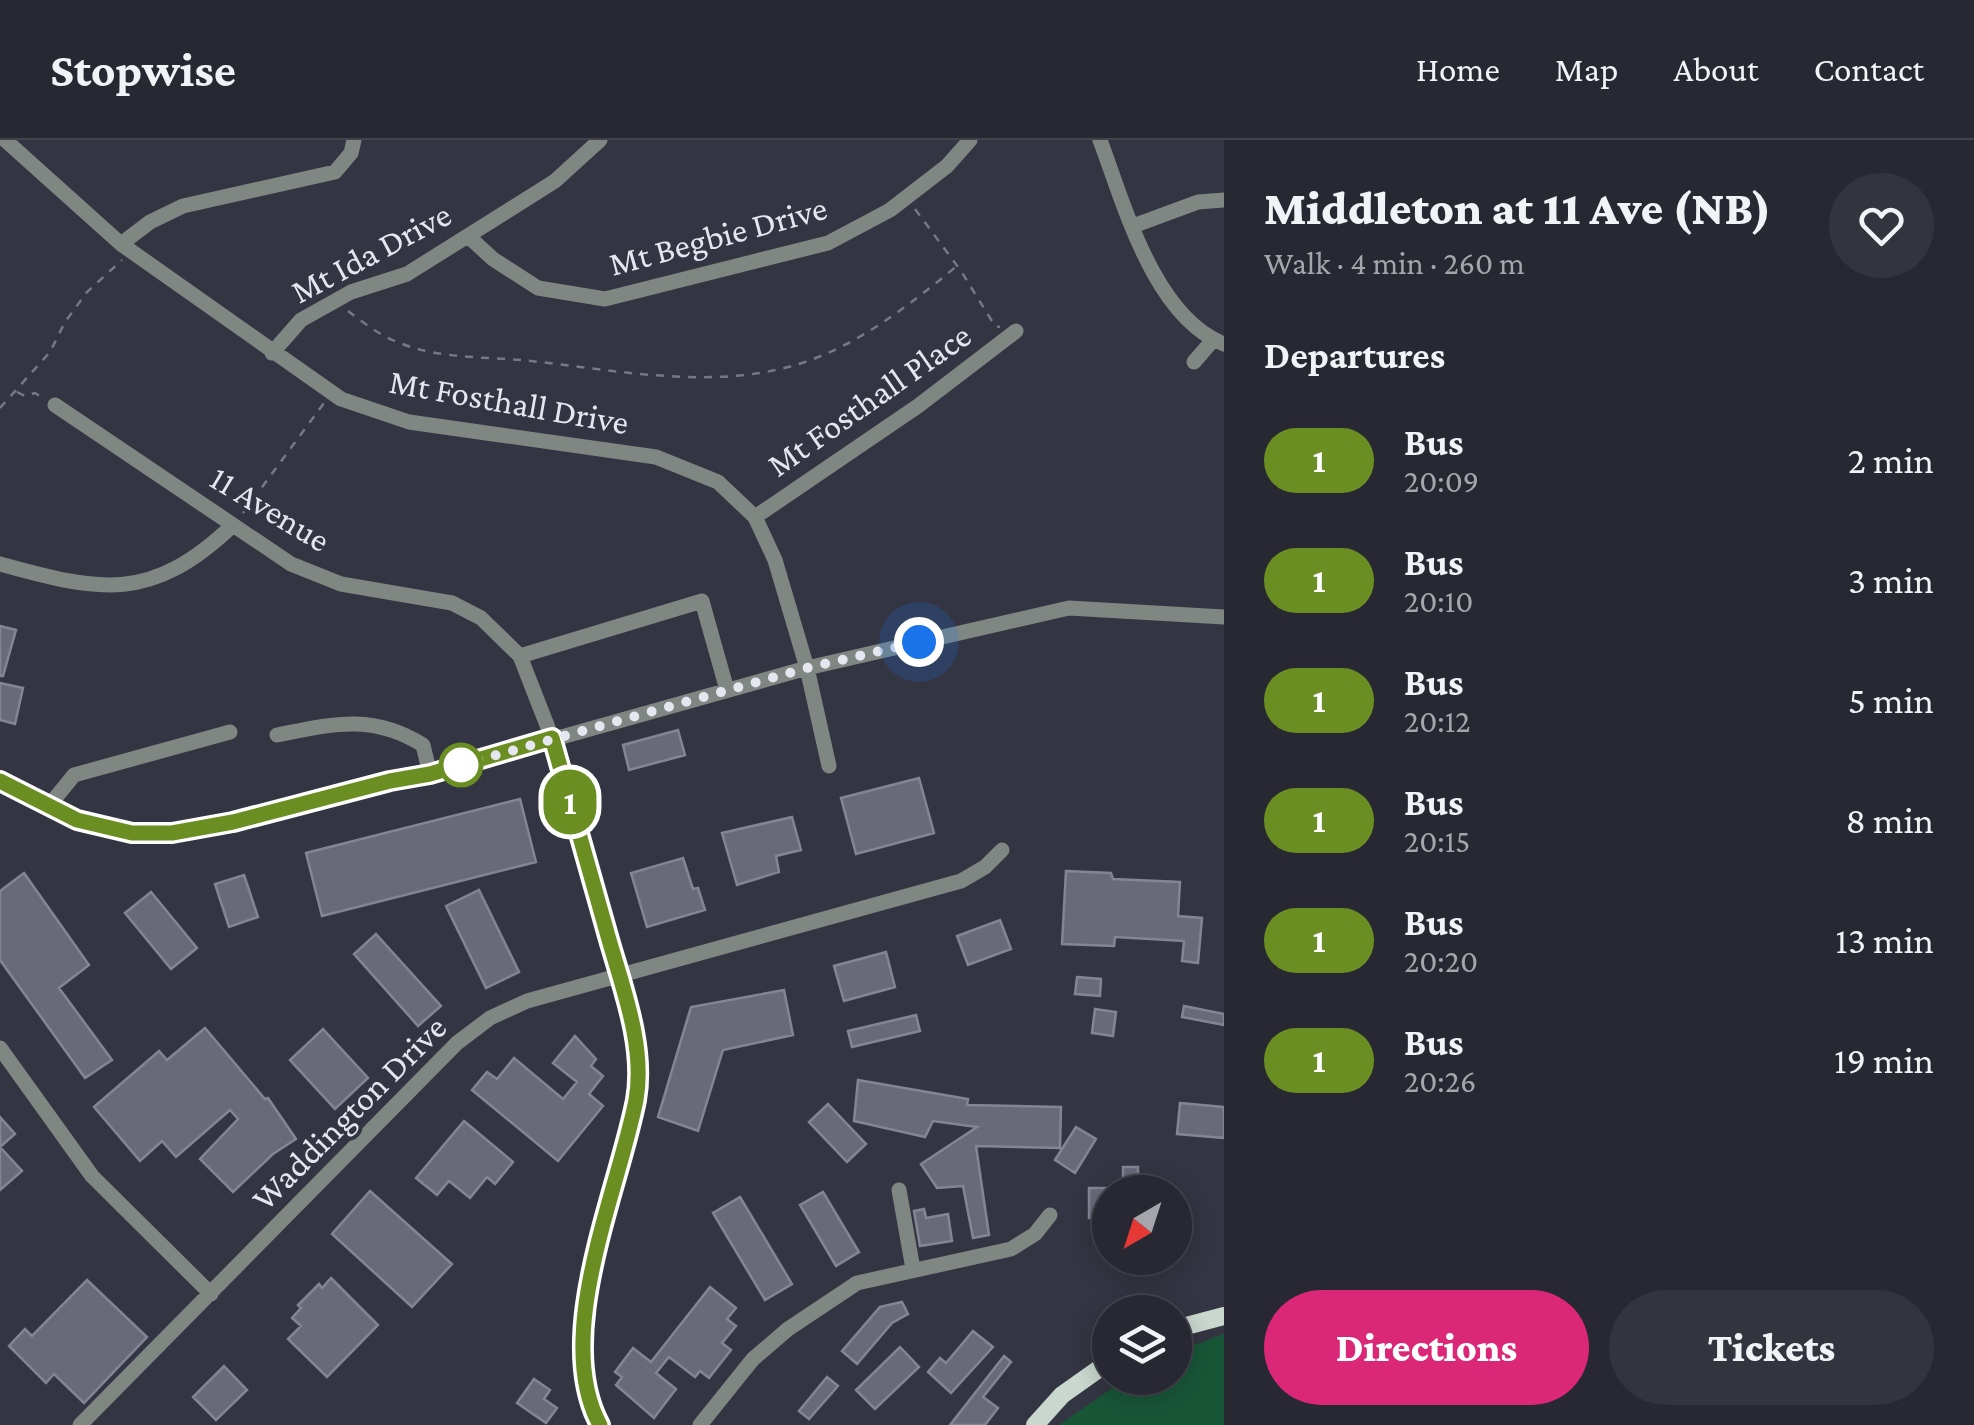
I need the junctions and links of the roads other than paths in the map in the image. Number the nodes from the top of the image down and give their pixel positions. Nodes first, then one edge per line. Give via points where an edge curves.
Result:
1 (5, 140) edge
2 (354, 140) edge
3 (600, 140) edge
4 (970, 140) edge
5 (1100, 140) edge
6 (1224, 200) edge
7 (1133, 226) junction
8 (468, 236) junction
9 (125, 248) junction
10 (1016, 331) road end
11 (1218, 342) edge
12 (272, 353) junction
13 (1194, 362) dead end
14 (55, 405) road end
15 (755, 517) junction
16 (233, 526) junction
17 (0, 564) edge
18 (1224, 618) edge
19 (520, 656) junction
20 (807, 668) junction
21 (726, 690) junction
22 (230, 732) dead end
23 (277, 735) dead end
24 (552, 738) junction
25 (829, 766) dead end
26 (430, 774) junction
27 (0, 781) edge
28 (48, 807) junction
29 (1002, 850) dead end
30 (619, 977) junction
31 (0, 1048) edge
32 (900, 1190) dead end
33 (1050, 1215) dead end
34 (913, 1269) junction
35 (212, 1294) junction
36 (1224, 1316) edge
37 (1192, 1324) edge
38 (1092, 1374) edge
39 (80, 1425) edge
40 (600, 1425) edge
41 (700, 1425) edge
42 (1035, 1425) edge

1 - 9 street, Mt Fosthall Drive
2 - 9 street via 335,172 183,206 150,222
3 - 8 street, Mt Ida Drive via 555,180
4 - 8 street, Mt Begbie Drive via 898,204 828,243 604,299 538,288
5 - 7 street
6 - 7 street via 1198,202
7 - 11 street via 1158,281 1184,316
8 - 12 street, Mt Ida Drive via 407,274 351,292 301,320
9 - 12 street, Mt Fosthall Drive
10 - 15 street, Mt Fosthall Place
11 - 13 street
12 - 15 street, Mt Fosthall Drive via 328,392 409,422 656,457 718,482
14 - 16 street, 11 Avenue
15 - 20 street, Mt Fosthall Drive
16 - 17 street via 167,574 125,585 65,582
16 - 19 street, 11 Avenue via 291,564 340,584 452,604 481,618
18 - 20 street via 1070,608
19 - 21 street via 702,601
19 - 24 street, 11 Avenue
20 - 21 street
20 - 25 street, Mt Fosthall Drive
21 - 24 street
22 - 28 street via 74,776
23 - 26 street via 331,724 398,730 423,745
24 - 26 street
24 - 30 street, 11 Avenue
26 - 28 street via 172,833 132,833
27 - 28 street
29 - 30 street, Waddington Drive via 961,882
30 - 35 street, Waddington Drive via 527,1001 457,1043
30 - 40 street, 11 Avenue via 635,1039 637,1095 582,1331 584,1376
31 - 35 street via 92,1176
32 - 34 street
33 - 34 street via 1011,1249
34 - 41 street via 857,1283 788,1329 753,1359
35 - 39 street, Waddington Drive
36 - 37 main road
38 - 42 main road

